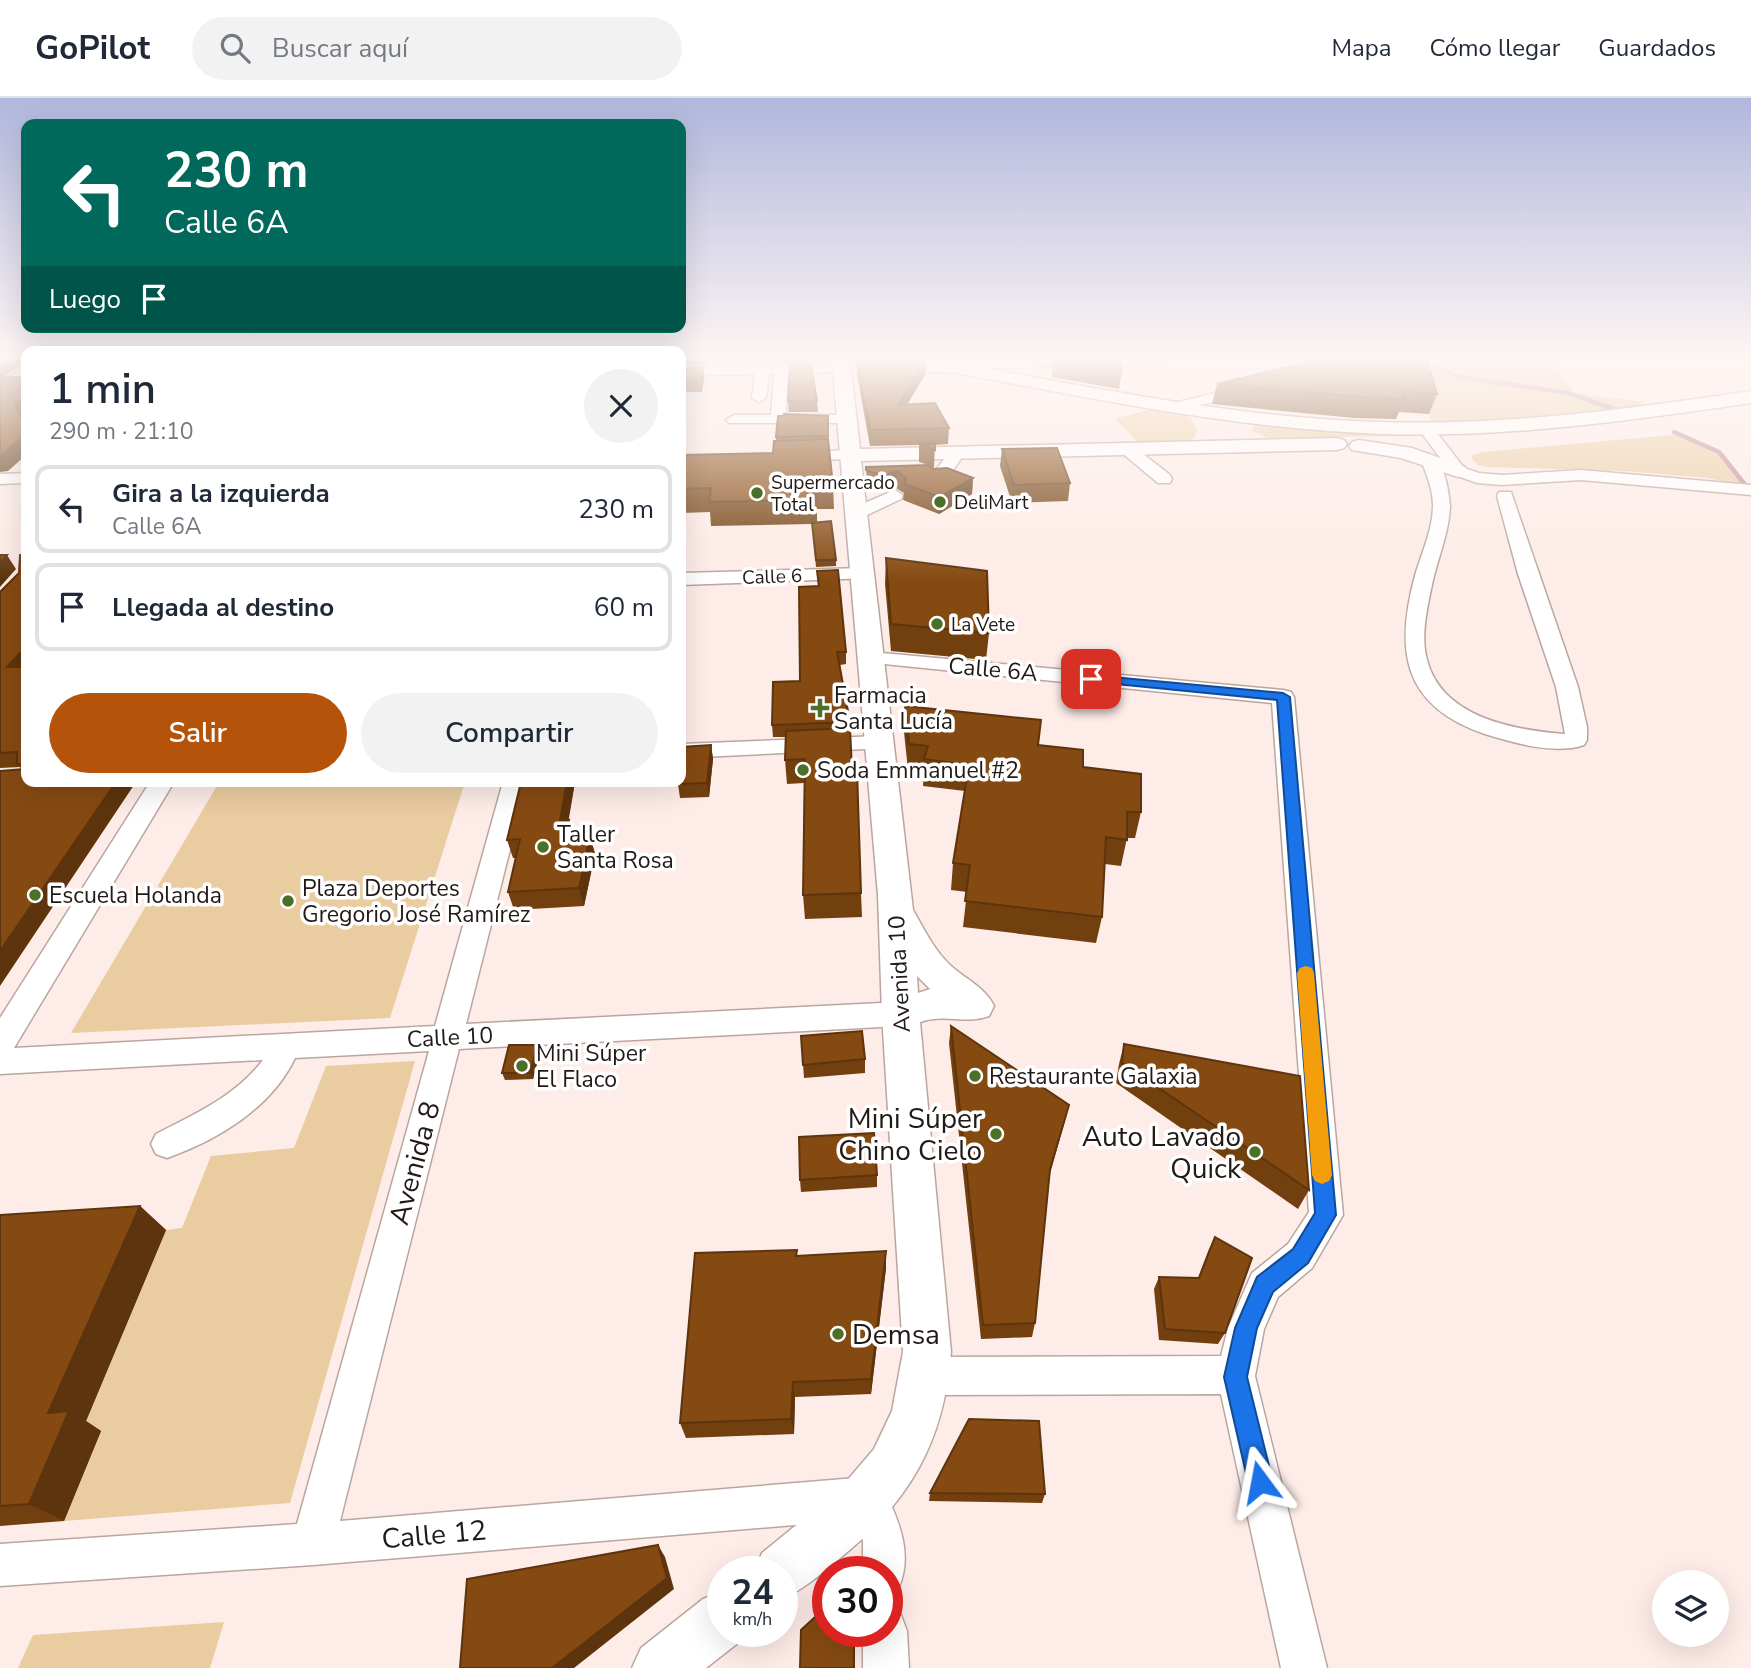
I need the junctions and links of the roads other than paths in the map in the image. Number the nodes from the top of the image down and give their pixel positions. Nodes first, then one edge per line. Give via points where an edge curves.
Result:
1 (851, 433) edge
2 (1210, 433) edge
3 (1242, 433) edge
4 (1379, 433) edge
5 (1499, 433) edge
6 (1574, 433) edge
7 (1430, 443) junction
8 (1280, 445) junction
9 (1194, 448) junction
10 (1127, 449) junction
11 (957, 453) junction
12 (780, 457) edge
13 (857, 469) junction
14 (1458, 471) joint
15 (895, 477) junction
16 (21, 478) edge
17 (0, 479) edge
18 (938, 479) edge
19 (1164, 479) dead end
20 (1744, 490) edge
21 (1505, 496) dead end
22 (857, 513) junction
23 (863, 573) junction
24 (686, 579) edge
25 (871, 658) junction
26 (879, 743) junction
27 (686, 751) edge
28 (159, 787) edge
29 (514, 787) edge
30 (896, 910) junction
31 (901, 1014) junction
32 (448, 1037) junction
33 (0, 1044) edge
34 (286, 1046) junction
35 (0, 1061) edge
36 (167, 1144) dead end
37 (926, 1376) junction
38 (1236, 1377) junction
39 (868, 1498) junction
40 (313, 1544) junction
41 (884, 1556) edge
42 (798, 1558) edge
43 (0, 1565) edge
44 (707, 1632) edge
45 (885, 1647) edge
46 (661, 1668) edge
47 (886, 1668) edge
48 (1304, 1668) edge

1 - 13 main road, Avenida 10
2 - 9 main road
3 - 8 main road
4 - 7 main road
5 - 7 main road
6 - 7 main road
7 - 8 main road via 1395,450
7 - 14 main road
7 - 21 street via 1441,496 1437,539 1416,631 1416,660 1424,681 1440,701 1480,725 1570,742 1577,734 1569,698
8 - 9 main road
9 - 10 main road
10 - 11 main road
10 - 19 street
11 - 15 main road
11 - 18 street
12 - 13 street
13 - 15 main road
13 - 22 main road, Avenida 10
14 - 20 street via 1502,480 1581,475
15 - 22 street
16 - 17 street
22 - 23 main road, Avenida 10
23 - 24 street, Calle 6
23 - 25 main road, Avenida 10
25 - 26 main road, Avenida 10
25 - 38 street, Calle 6A via 1283,697 1326,1215 1300,1256 1265,1285 1246,1328
26 - 27 street
26 - 30 main road, Avenida 10
28 - 33 street
29 - 32 street, Avenida 8
30 - 31 main road, Avenida 10
30 - 31 main road via 924,960 976,1006 936,1002
31 - 32 street, Calle 10
31 - 37 main road, Avenida 10 via 928,1326
32 - 34 street, Calle 10
32 - 40 street, Avenida 8
34 - 35 street, Calle 10
34 - 36 street via 280,1061 237,1107
37 - 38 street
37 - 39 main road, Avenida 10 via 902,1449
38 - 48 street
39 - 40 street, Calle 12
39 - 41 street via 884,1541
39 - 42 main road, Avenida 10
40 - 43 street, Calle 12
44 - 46 main road
45 - 47 street

